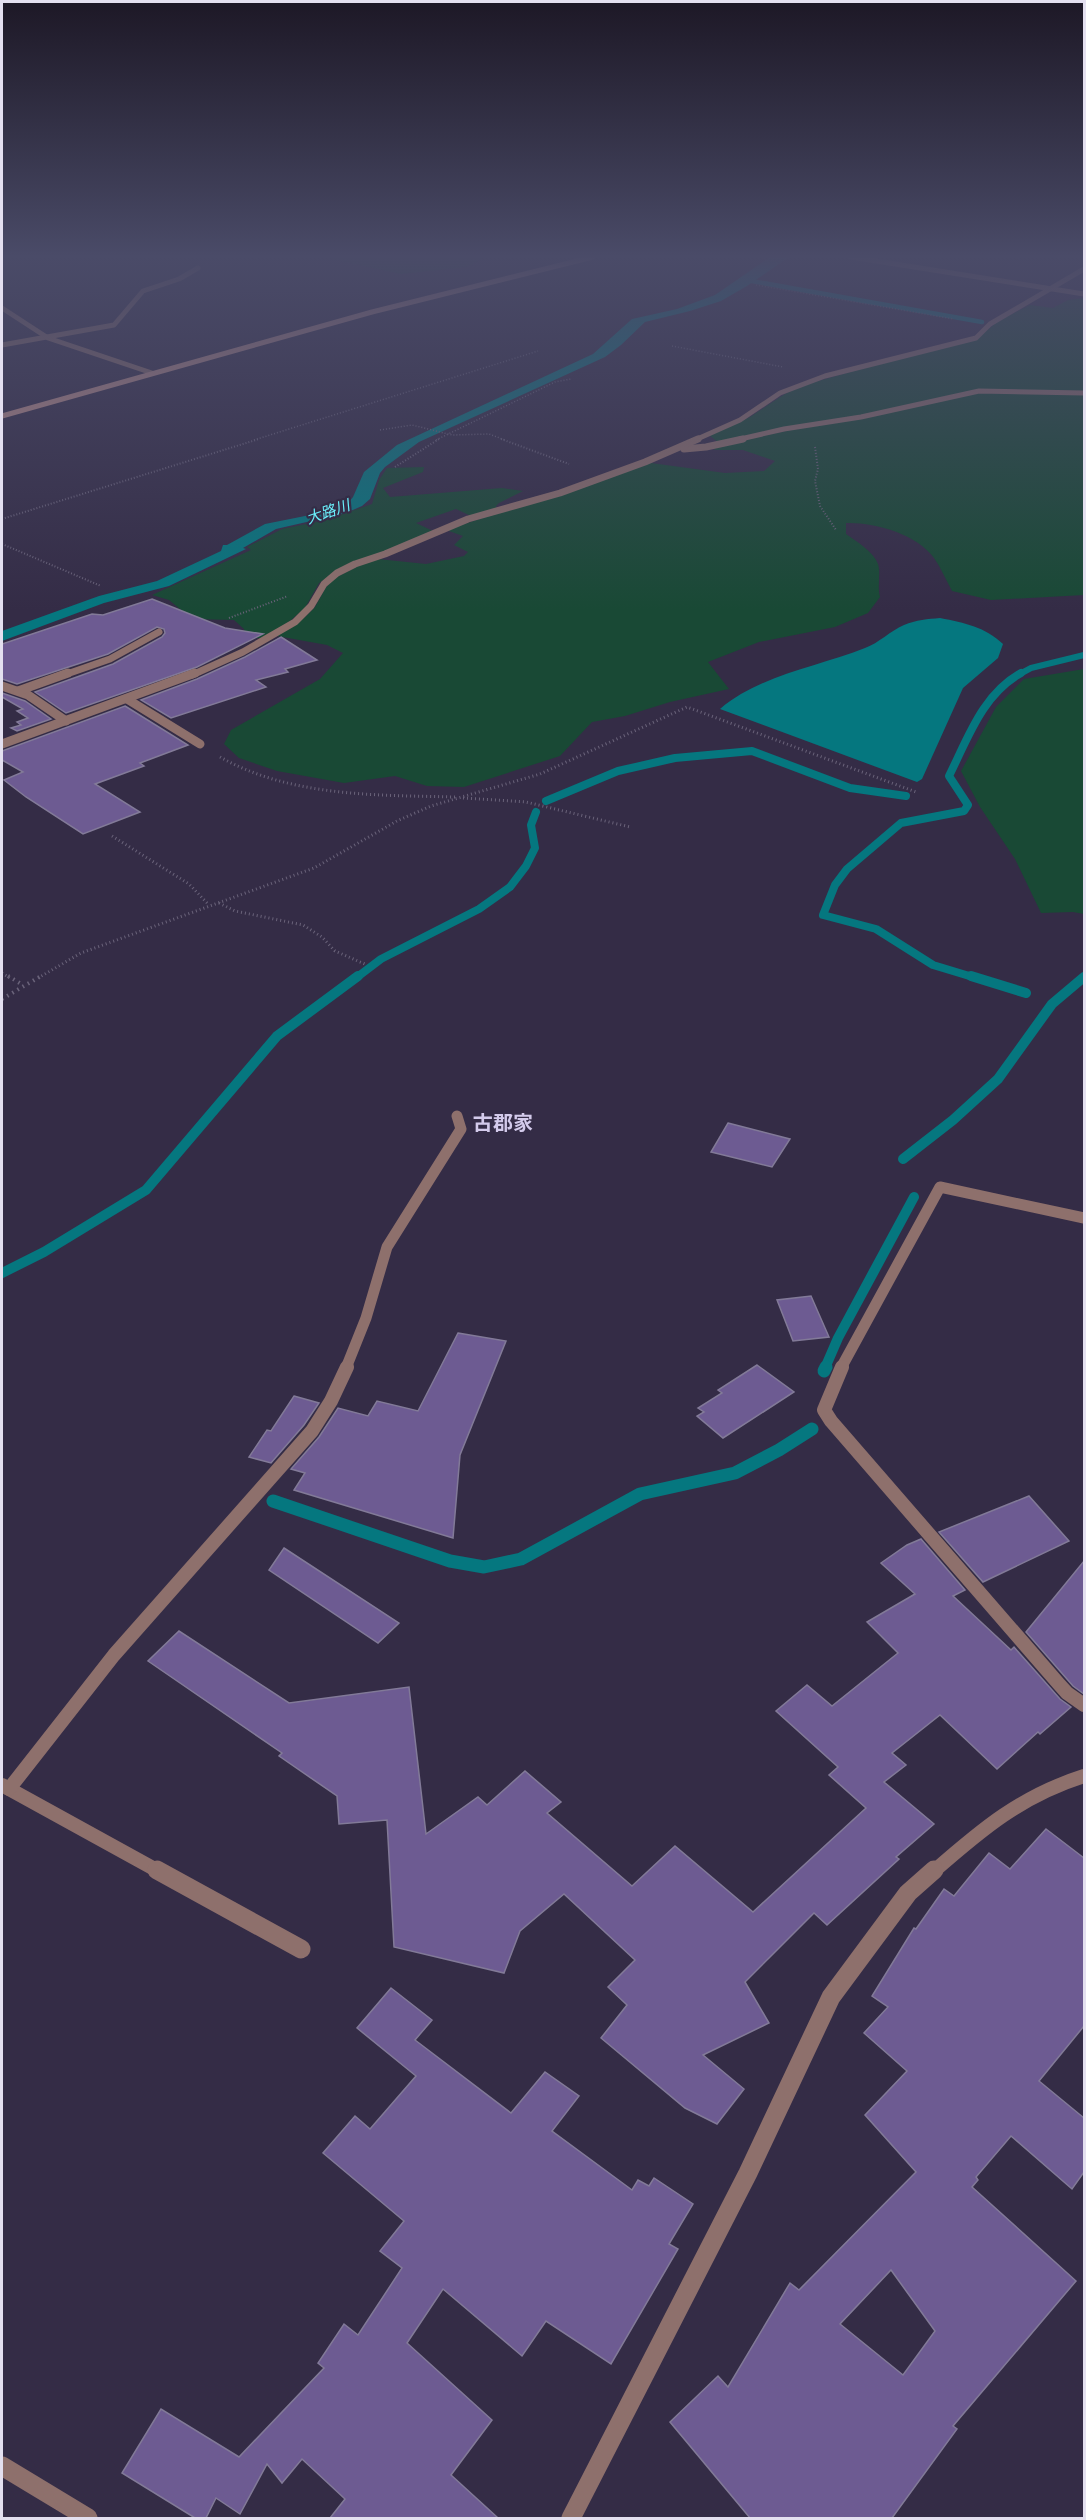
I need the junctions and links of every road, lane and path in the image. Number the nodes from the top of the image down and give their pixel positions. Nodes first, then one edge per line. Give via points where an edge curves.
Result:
1 (146, 375) edge
2 (463, 375) edge
3 (819, 375) edge
4 (830, 375) edge
5 (825, 376) junction
6 (571, 379) dead end
7 (1084, 393) edge
8 (2, 416) edge
9 (795, 427) junction
10 (380, 429) dead end
11 (447, 433) junction
12 (676, 449) junction
13 (573, 465) dead end
14 (395, 467) dead end
15 (2, 519) edge
16 (836, 530) dead end
17 (2, 544) edge
18 (101, 586) dead end
19 (159, 632) dead end
20 (2, 686) edge
21 (18, 691) junction
22 (127, 699) junction
23 (66, 721) junction
24 (2, 744) edge
25 (200, 744) joint
26 (915, 792) dead end
27 (630, 828) dead end
28 (112, 837) dead end
29 (218, 902) junction
30 (209, 905) junction
31 (367, 965) dead end
32 (2, 973) edge
33 (24, 985) junction
34 (2, 999) edge
35 (457, 1116) dead end
36 (1084, 1218) edge
37 (1084, 1705) edge
38 (1084, 1776) edge
39 (5, 1787) edge
40 (301, 1949) dead end
41 (2, 2466) edge
42 (88, 2518) edge
43 (571, 2518) edge

1 - 8 main road
2 - 15 path
3 - 5 path
4 - 5 street
5 - 12 street via 780,393 740,420
6 - 11 path via 555,382
7 - 9 street via 979,391
9 - 12 street
9 - 16 path via 811,437 815,445 820,506
10 - 11 path via 412,425
11 - 13 path via 489,434
11 - 14 path
12 - 22 street via 601,479 468,519 355,564 324,584 311,606 295,622 243,652
17 - 18 path
19 - 21 street via 110,659
20 - 21 street
21 - 23 street
22 - 23 street
22 - 25 street
23 - 24 street
25 - 27 path via 225,761 297,785 526,802
26 - 29 path via 687,706 540,774 431,806 398,820 314,868
28 - 30 path via 189,884
29 - 30 path
29 - 31 path via 235,911 303,925 335,951
30 - 33 path via 81,953
32 - 33 path
33 - 34 path
35 - 39 street via 460,1129 387,1247 354,1349 318,1421
36 - 37 street via 940,1187 844,1361 824,1410 1058,1683
38 - 43 street via 1021,1802 908,1893 831,1996 748,2173
39 - 40 street
41 - 42 street

